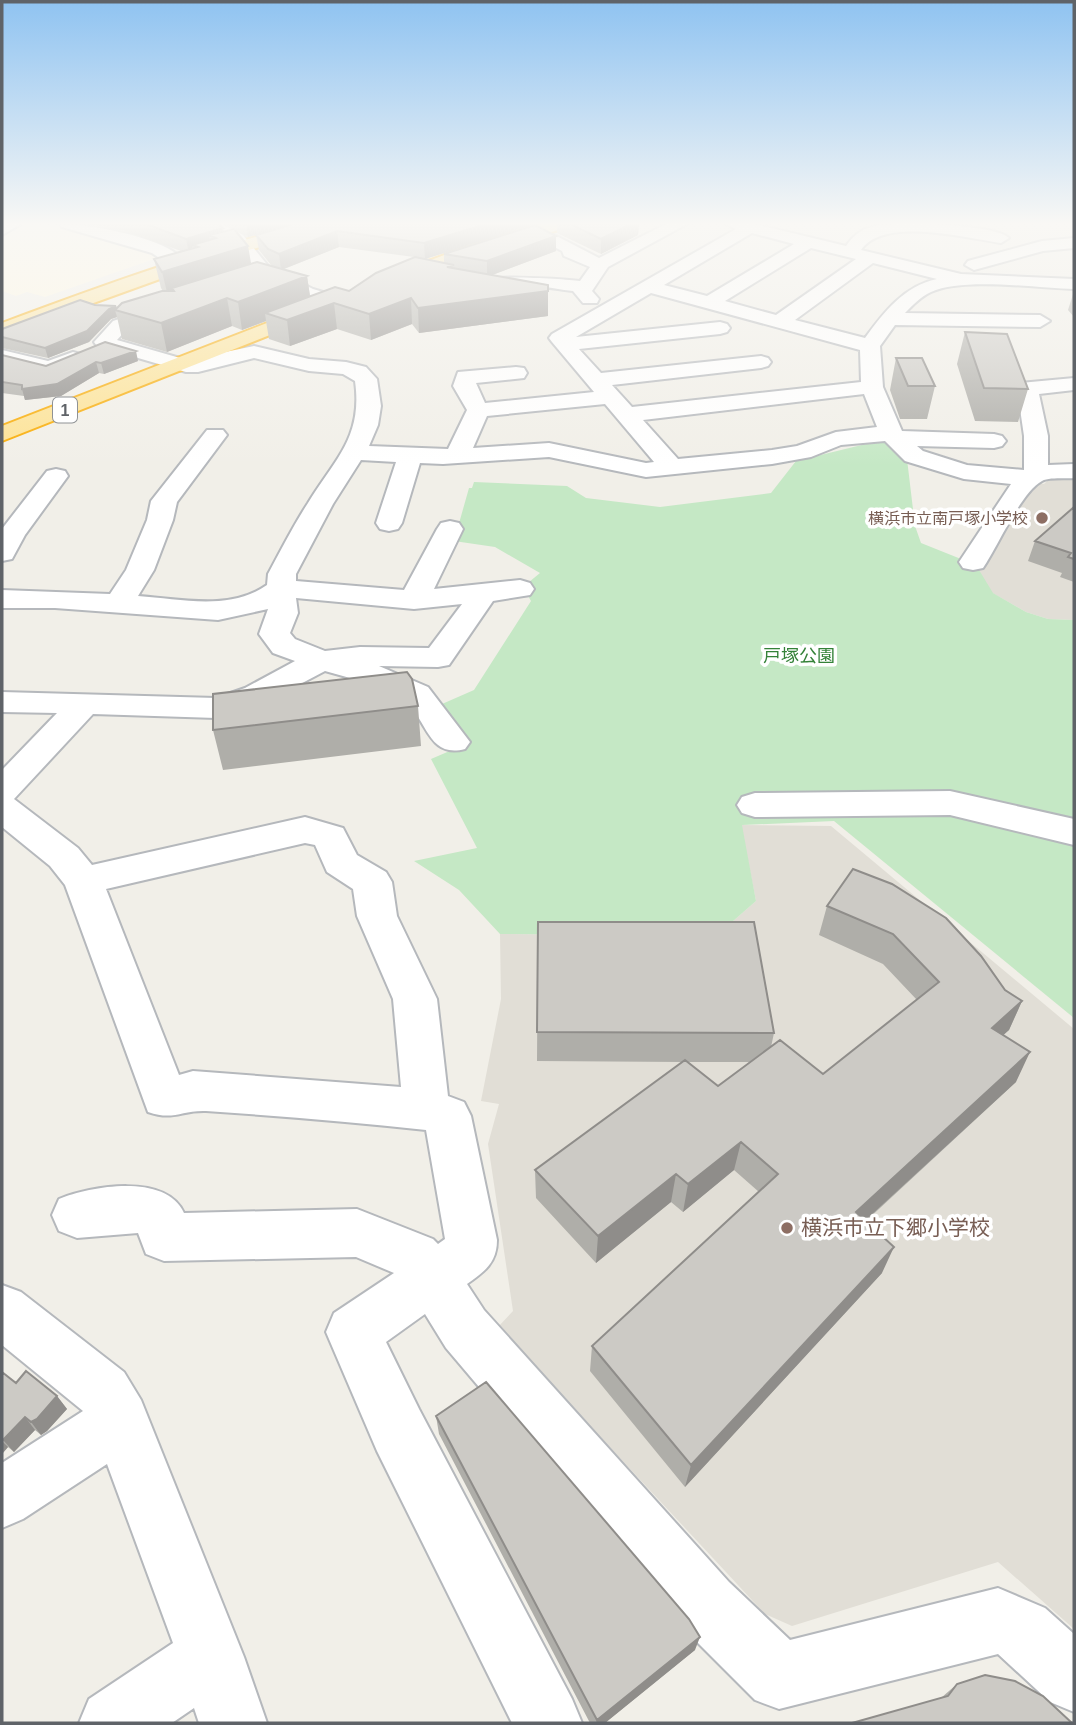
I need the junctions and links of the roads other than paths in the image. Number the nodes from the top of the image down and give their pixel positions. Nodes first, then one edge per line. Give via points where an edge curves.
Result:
1 (48, 304) edge
2 (69, 304) edge
3 (182, 304) edge
4 (329, 304) edge
5 (600, 304) edge
6 (614, 304) edge
7 (703, 304) edge
8 (716, 304) edge
9 (803, 304) edge
10 (904, 304) edge
11 (608, 308) junction
12 (889, 319) junction
13 (2, 321) edge
14 (1040, 321) dead end
15 (779, 322) junction
16 (720, 328) junction
17 (2, 330) edge
18 (104, 342) junction
19 (900, 343) dead end
20 (564, 344) junction
21 (871, 344) junction
22 (2, 356) edge
23 (761, 362) junction
24 (176, 365) junction
25 (516, 373) dead end
26 (595, 380) junction
27 (127, 384) junction
28 (1074, 384) edge
29 (872, 387) junction
30 (802, 395) junction
31 (610, 397) junction
32 (478, 410) junction
33 (626, 415) junction
34 (2, 425) edge
35 (2, 434) edge
36 (215, 435) dead end
37 (894, 436) junction
38 (994, 441) dead end
39 (354, 452) junction
40 (458, 455) junction
41 (410, 457) junction
42 (672, 467) junction
43 (1074, 471) edge
44 (1033, 475) junction
45 (56, 477) dead end
46 (389, 523) dead end
47 (450, 529) dead end
48 (5, 540) edge
49 (973, 562) dead end
50 (281, 588) junction
51 (520, 589) dead end
52 (481, 594) junction
53 (2, 599) edge
54 (414, 600) junction
55 (119, 603) junction
56 (322, 661) junction
57 (2, 702) edge
58 (85, 704) junction
59 (453, 742) dead end
60 (2, 791) edge
61 (755, 805) dead end
62 (2, 808) edge
63 (1074, 832) edge
64 (83, 881) junction
65 (426, 1110) junction
66 (77, 1215) dead end
67 (432, 1278) junction
68 (2, 1311) edge
69 (120, 1421) junction
70 (2, 1498) edge
71 (211, 1657) junction
72 (1074, 1678) edge
73 (113, 1723) edge
74 (233, 1723) edge
75 (548, 1723) edge

1 - 13 highway
2 - 17 highway
3 - 18 street via 120,325
4 - 24 highway, 1
5 - 11 street
6 - 11 street
7 - 16 street
8 - 15 street
9 - 15 street
10 - 12 street
11 - 20 street via 559,338
12 - 14 street
12 - 21 street
15 - 21 street
16 - 20 street
16 - 23 street
18 - 22 street via 50,368
18 - 24 street
19 - 21 street
20 - 26 street
21 - 29 street
23 - 26 street
23 - 30 street
24 - 27 highway, 1
24 - 39 street via 198,366 254,352 358,372 366,379 370,406
25 - 32 street via 466,377 464,386
26 - 31 street
27 - 34 highway, 1
27 - 35 highway, 1
28 - 44 street via 1028,388 1036,436
29 - 30 street
29 - 37 street
30 - 33 street
31 - 32 street
31 - 33 street
32 - 40 street
33 - 42 street
36 - 55 street via 164,500 140,570
37 - 38 street
37 - 42 street via 868,434 836,439 802,452
37 - 44 street via 914,456 932,464 964,472
39 - 41 street
39 - 50 street via 282,574
40 - 41 street
40 - 42 street via 549,450 646,470
41 - 46 street
43 - 44 street
44 - 49 street
45 - 48 street
47 - 54 street
50 - 54 street
50 - 55 street via 263,601 218,611
50 - 56 street via 283,613 274,634 284,646
51 - 52 street
52 - 54 street
52 - 56 street via 438,659
53 - 55 street
56 - 58 street via 235,706
56 - 59 street via 366,672 416,694
57 - 58 street
58 - 60 street
61 - 63 street via 950,803
62 - 64 street via 64,857
64 - 65 street via 165,1098 193,1091
64 - 65 street via 305,830 330,837 341,863 372,883 377,916 415,999
65 - 67 street via 447,1116 471,1240 471,1251
66 - 67 street via 148,1209 163,1223 164,1237 357,1233 415,1255
67 - 72 street via 474,1339 706,1605 779,1676 998,1622 1023,1631
67 - 75 street via 353,1332
68 - 69 street via 104,1392
69 - 70 street
69 - 71 street
71 - 73 street
71 - 74 street

